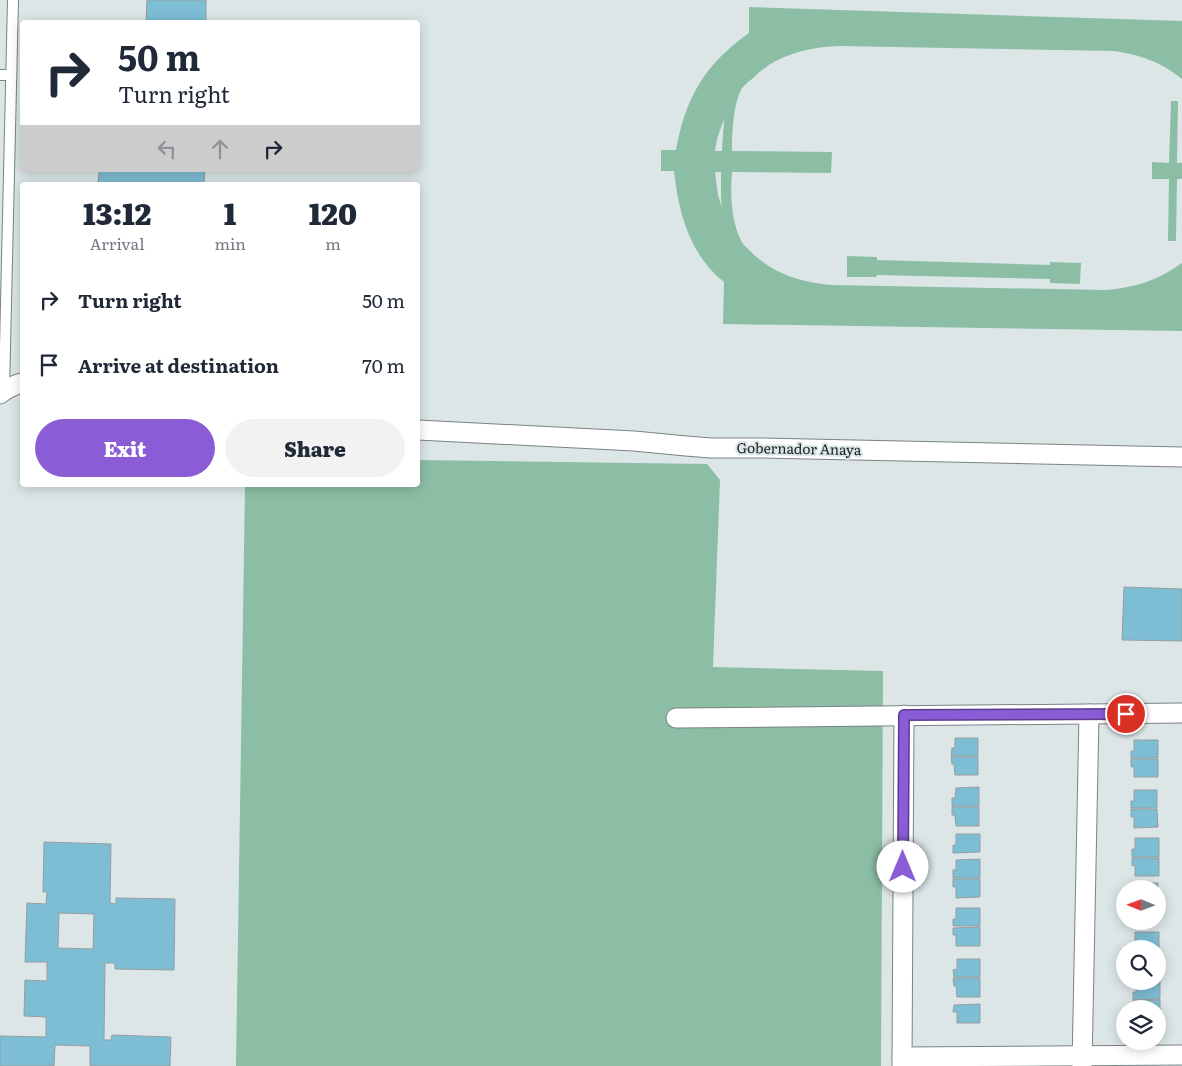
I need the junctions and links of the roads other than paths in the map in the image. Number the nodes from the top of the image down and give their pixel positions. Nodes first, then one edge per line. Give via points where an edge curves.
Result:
1 (13, 0) edge
2 (0, 75) edge
3 (12, 75) junction
4 (20, 383) edge
5 (2, 392) edge
6 (420, 430) edge
7 (1182, 457) edge
8 (1182, 713) edge
9 (1089, 714) junction
10 (904, 715) junction
11 (676, 718) dead end
12 (1182, 1054) edge
13 (902, 1061) edge
14 (1082, 1061) edge

1 - 3 lane
2 - 3 lane
3 - 5 lane
4 - 5 street
6 - 7 street, Gobernador Anaya via 711,448
8 - 9 street
9 - 10 street
9 - 14 street
10 - 11 street
10 - 13 street
12 - 14 street
13 - 14 street

